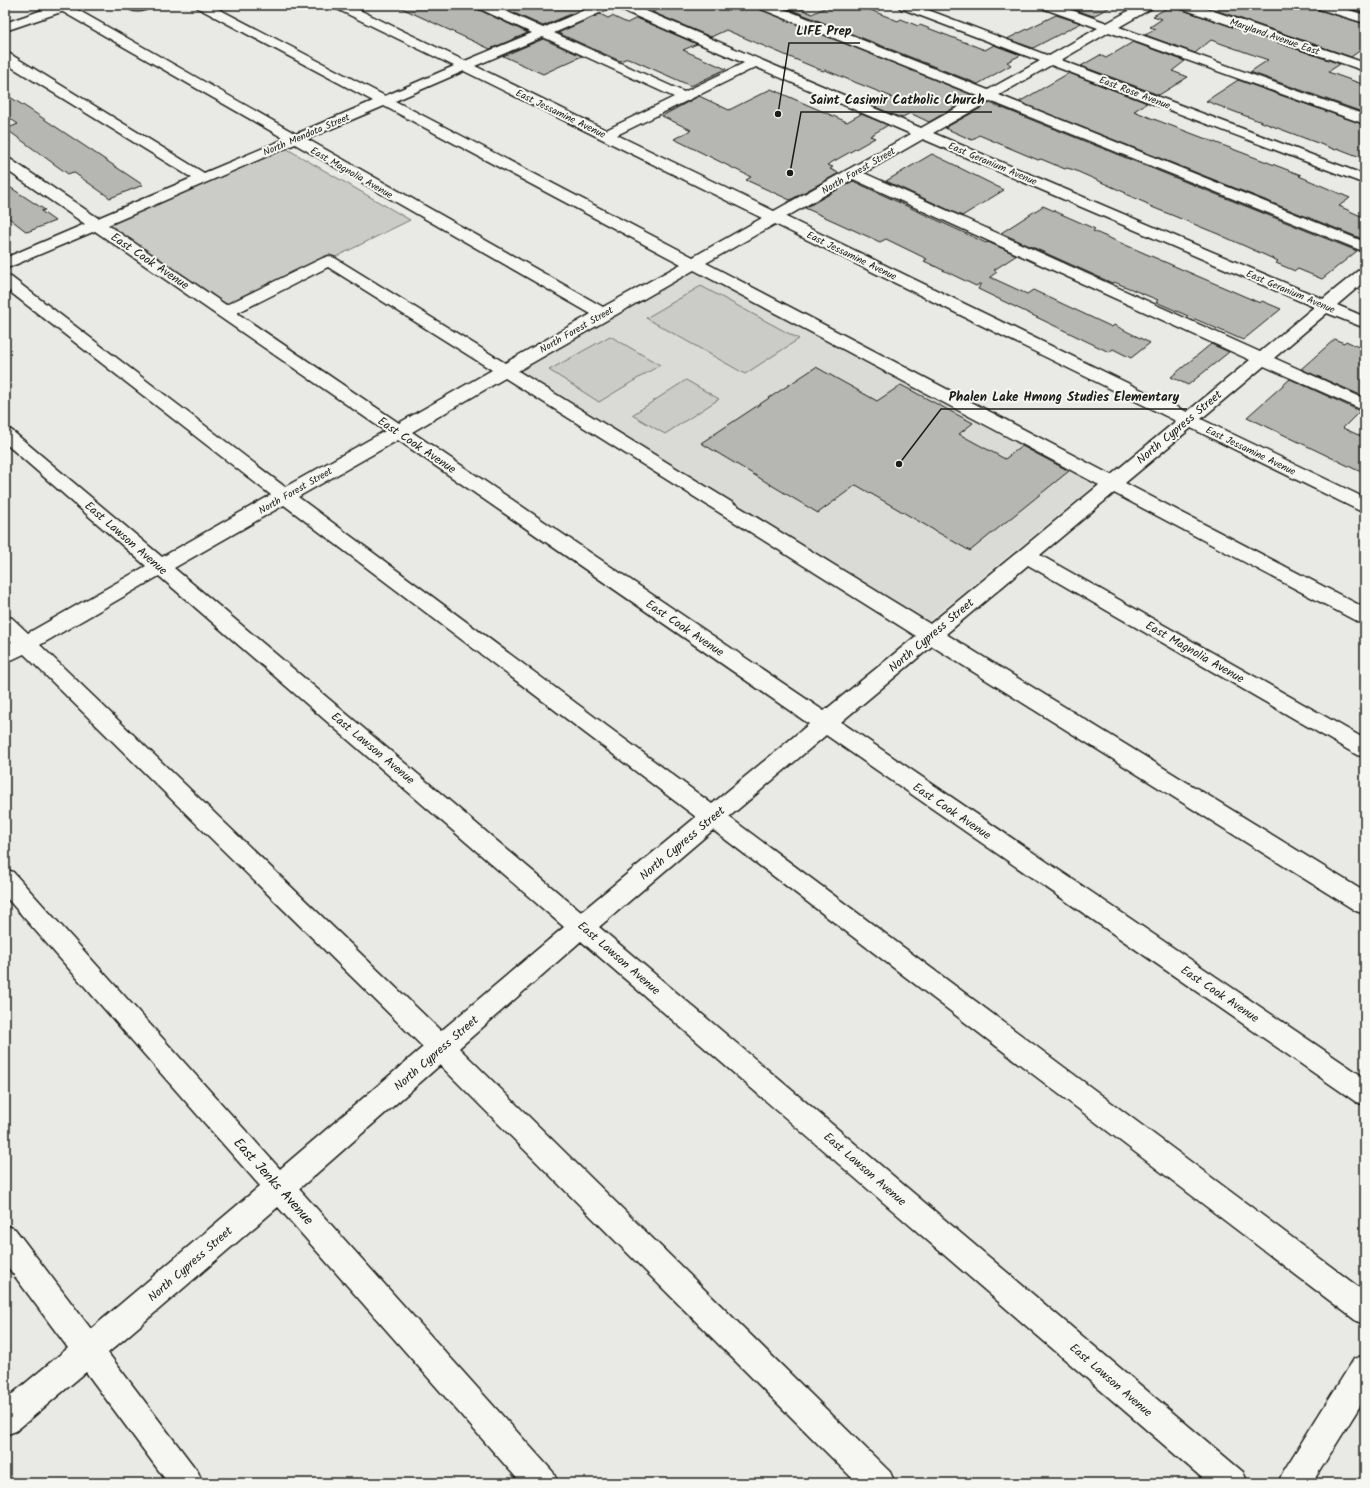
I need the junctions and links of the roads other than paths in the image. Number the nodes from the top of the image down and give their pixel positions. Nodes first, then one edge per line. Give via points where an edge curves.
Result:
1 (131, 5) edge
2 (145, 5) edge
3 (202, 5) edge
4 (339, 5) edge
5 (482, 5) edge
6 (607, 5) edge
7 (621, 5) edge
8 (763, 5) edge
9 (904, 5) edge
10 (1046, 5) edge
11 (1148, 5) edge
12 (1184, 5) edge
13 (1320, 5) edge
14 (64, 6) edge
15 (1365, 19) edge
16 (5, 27) edge
17 (1109, 27) junction
18 (543, 33) junction
19 (5, 57) edge
20 (1051, 60) junction
21 (756, 62) junction
22 (465, 66) junction
23 (1365, 67) edge
24 (989, 96) junction
25 (685, 97) junction
26 (383, 101) junction
27 (1365, 120) edge
28 (922, 133) junction
29 (606, 135) junction
30 (295, 139) junction
31 (5, 162) edge
32 (852, 173) junction
33 (203, 179) junction
34 (1365, 180) edge
35 (775, 217) junction
36 (96, 225) junction
37 (1365, 247) edge
38 (694, 263) junction
39 (5, 264) edge
40 (1365, 273) edge
41 (5, 280) edge
42 (1325, 306) junction
43 (225, 312) junction
44 (603, 314) junction
45 (1365, 323) edge
46 (1262, 358) junction
47 (504, 370) junction
48 (1365, 406) edge
49 (1189, 419) junction
50 (397, 432) junction
51 (5, 434) edge
52 (1111, 484) junction
53 (284, 496) junction
54 (1365, 506) edge
55 (1026, 555) junction
56 (160, 566) junction
57 (1365, 617) edge
58 (5, 622) edge
59 (931, 635) junction
60 (16, 649) edge
61 (824, 724) junction
62 (1365, 749) edge
63 (713, 817) junction
64 (5, 879) edge
65 (1365, 904) edge
66 (582, 926) junction
67 (441, 1048) junction
68 (1365, 1093) edge
69 (280, 1187) junction
70 (5, 1239) edge
71 (1365, 1310) edge
72 (89, 1350) junction
73 (1365, 1370) edge
74 (5, 1420) edge
75 (187, 1483) edge
76 (542, 1483) edge
77 (879, 1483) edge
78 (1232, 1483) edge
79 (1294, 1483) edge

1 - 2 street via 137,8
3 - 26 street
4 - 22 street, East Jessamine Avenue
5 - 18 street
6 - 18 street, North Mendota Street
7 - 21 street, East Geranium Avenue
8 - 24 street
9 - 20 street, East Rose Avenue
10 - 17 street
11 - 17 street, North Forest Street
12 - 23 street, Maryland Avenue East
13 - 15 street
14 - 16 street
14 - 30 street, East Magnolia Avenue
17 - 20 street, North Forest Street
17 - 27 street
18 - 22 street, North Mendota Street
18 - 25 street
19 - 33 street
20 - 24 street, North Forest Street
20 - 34 street, East Rose Avenue
21 - 25 street
21 - 28 street, East Geranium Avenue
22 - 26 street, North Mendota Street
22 - 29 street, East Jessamine Avenue
24 - 28 street, North Forest Street
24 - 37 street
25 - 29 street
26 - 30 street, North Mendota Street
26 - 38 street
28 - 32 street, North Forest Street
28 - 42 street, East Geranium Avenue
29 - 35 street, East Jessamine Avenue
30 - 33 street, North Mendota Street
30 - 44 street, East Magnolia Avenue
31 - 36 street, East Cook Avenue
32 - 35 street, North Forest Street
32 - 46 street
33 - 36 street, North Mendota Street
35 - 38 street, North Forest Street
35 - 49 street, East Jessamine Avenue
36 - 39 street, North Mendota Street
36 - 43 street, East Cook Avenue
38 - 44 street, North Forest Street
38 - 52 street
40 - 42 street, North Cypress Street
41 - 53 street
42 - 45 street, East Geranium Avenue
42 - 46 street, North Cypress Street
43 - 47 street via 329,261
43 - 50 street, East Cook Avenue
44 - 47 street, North Forest Street
46 - 48 street
46 - 49 street, North Cypress Street
47 - 50 street, North Forest Street
47 - 59 street
49 - 52 street, North Cypress Street
49 - 54 street, East Jessamine Avenue
50 - 53 street, North Forest Street
50 - 61 street, East Cook Avenue
51 - 56 street, East Lawson Avenue
52 - 55 street, North Cypress Street
52 - 57 street
53 - 56 street, North Forest Street
53 - 63 street
55 - 59 street, North Cypress Street
55 - 62 street, East Magnolia Avenue
56 - 60 street, North Forest Street
56 - 66 street, East Lawson Avenue
58 - 60 street
59 - 61 street, North Cypress Street
59 - 65 street
60 - 67 street
61 - 63 street, North Cypress Street
61 - 68 street, East Cook Avenue
63 - 66 street, North Cypress Street
63 - 71 street
64 - 69 street, East Jenks Avenue
66 - 67 street, North Cypress Street
66 - 78 street, East Lawson Avenue
67 - 69 street, North Cypress Street
67 - 77 street
69 - 72 street, North Cypress Street
69 - 76 street, East Jenks Avenue
70 - 72 street
72 - 74 street, North Cypress Street
72 - 75 street
73 - 79 street

